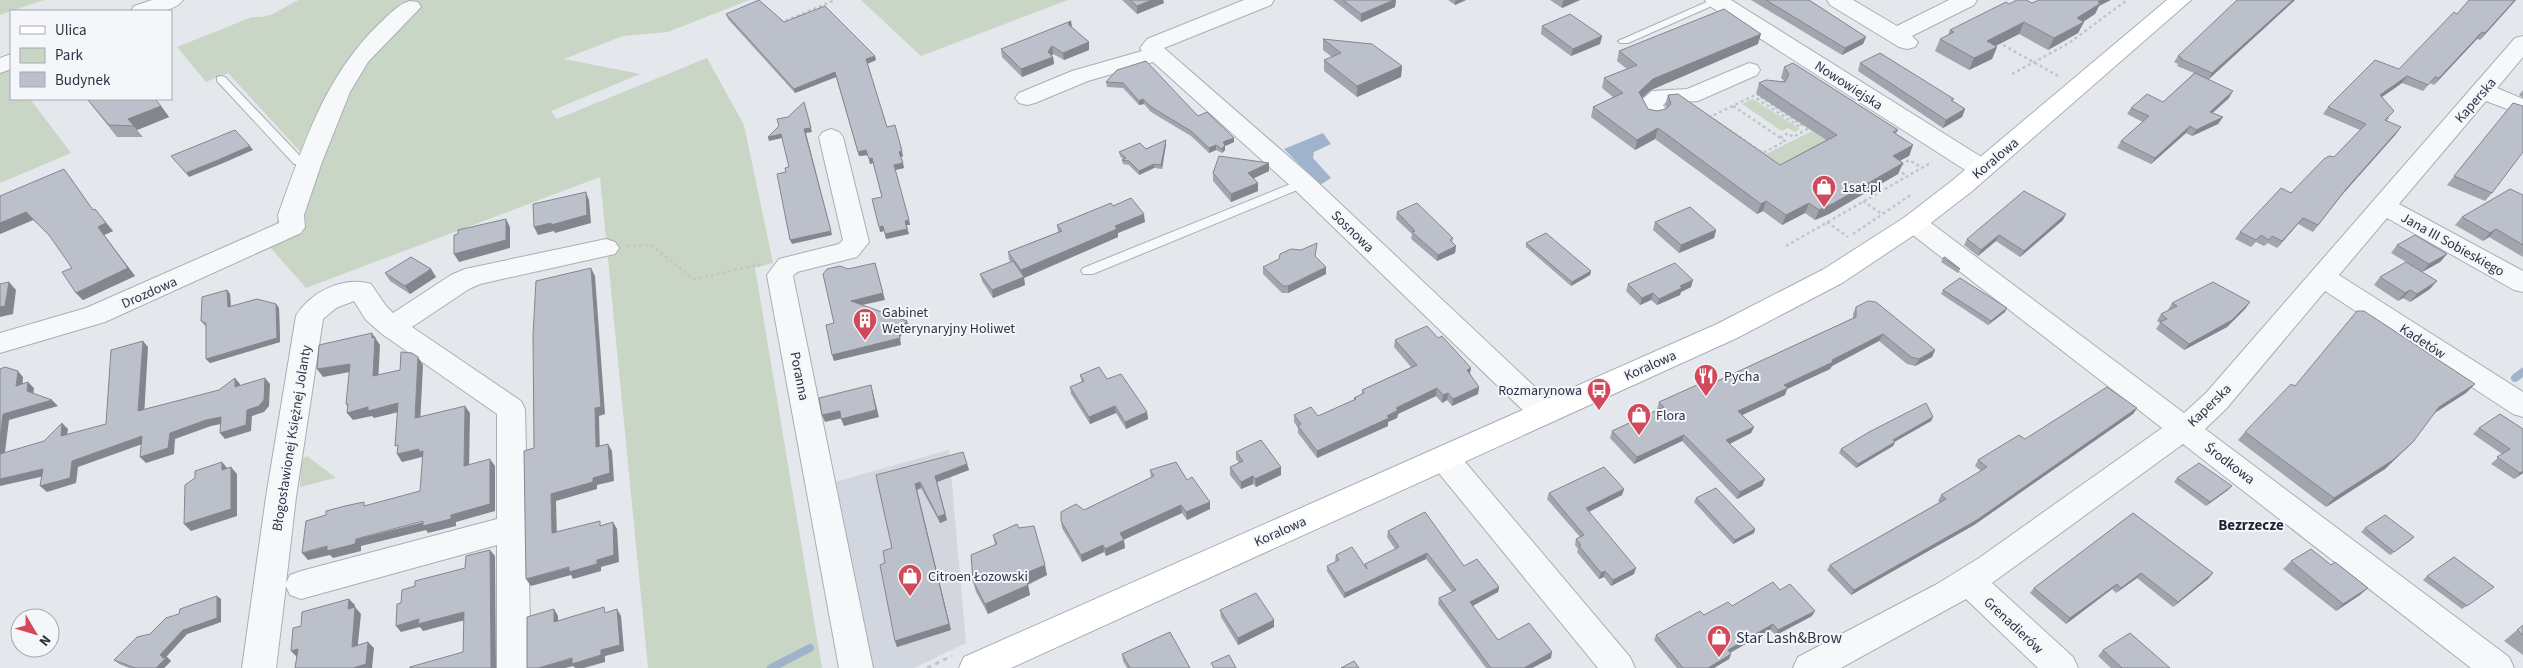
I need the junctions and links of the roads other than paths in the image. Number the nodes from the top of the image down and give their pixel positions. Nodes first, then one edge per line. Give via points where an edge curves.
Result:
1 (172, 0) edge
2 (1263, 0) edge
3 (1717, 0) edge
4 (1838, 0) edge
5 (1966, 0) edge
6 (2180, 0) edge
7 (414, 4) edge
8 (145, 10) edge
9 (1624, 41) dead end
10 (2523, 43) edge
11 (1793, 49) junction
12 (1158, 54) junction
13 (220, 79) dead end
14 (2483, 91) junction
15 (1027, 98) dead end
16 (2523, 108) edge
17 (1654, 113) edge
18 (831, 137) dead end
19 (311, 161) junction
20 (1982, 169) junction
21 (1303, 183) junction
22 (2383, 206) junction
23 (1914, 224) junction
24 (606, 248) road end
25 (1088, 272) dead end
26 (2322, 278) junction
27 (2523, 283) edge
28 (392, 327) junction
29 (0, 343) edge
30 (2523, 406) edge
31 (1544, 413) junction
32 (2185, 429) junction
33 (1444, 458) junction
34 (512, 528) junction
35 (1968, 581) junction
36 (301, 585) dead end
37 (259, 668) edge
38 (514, 668) edge
39 (856, 668) edge
40 (976, 668) edge
41 (1618, 668) edge
42 (1810, 668) edge
43 (2060, 668) edge
44 (2497, 668) edge

1 - 8 street
2 - 12 street via 1155,44 1151,48
3 - 9 lane
3 - 11 street, Nowowiejska
4 - 5 street via 1902,39
6 - 20 street, Koralowa
7 - 19 street via 374,43 347,76
10 - 14 street, Kaperska
11 - 17 street via 1753,80 1690,96 1656,98 1650,104
11 - 20 street, Nowowiejska
12 - 15 street via 1080,76
12 - 21 street, Sosnowa
13 - 19 lane via 298,161
14 - 16 street
14 - 22 street, Kaperska
18 - 39 street, Poranna via 856,242 848,251 788,265 780,275
19 - 29 street, Drozdowa via 291,215 292,227 95,315
20 - 23 street, Koralowa
21 - 25 lane
21 - 31 street, Sosnowa
22 - 26 street, Kaperska
22 - 27 street, Jana III Sobieskiego
23 - 31 street, Koralowa via 1832,276 1766,312
23 - 32 street, Środkowa
24 - 28 street via 474,276
26 - 30 street, Kadetów via 2346,290
26 - 32 street, Kaperska via 2216,401
28 - 34 street, Błogosławionej Księżnej Jolanty via 512,410
28 - 37 street, Błogosławionej Księżnej Jolanty via 376,313 362,291 340,294 326,301 310,316 281,497
31 - 33 street, Koralowa
32 - 35 street, Kaperska
32 - 44 street, Środkowa
33 - 40 street, Koralowa
33 - 41 street
34 - 36 street
34 - 38 street, Błogosławionej Księżnej Jolanty
35 - 42 street, Kaperska
35 - 43 street, Grenadierów

